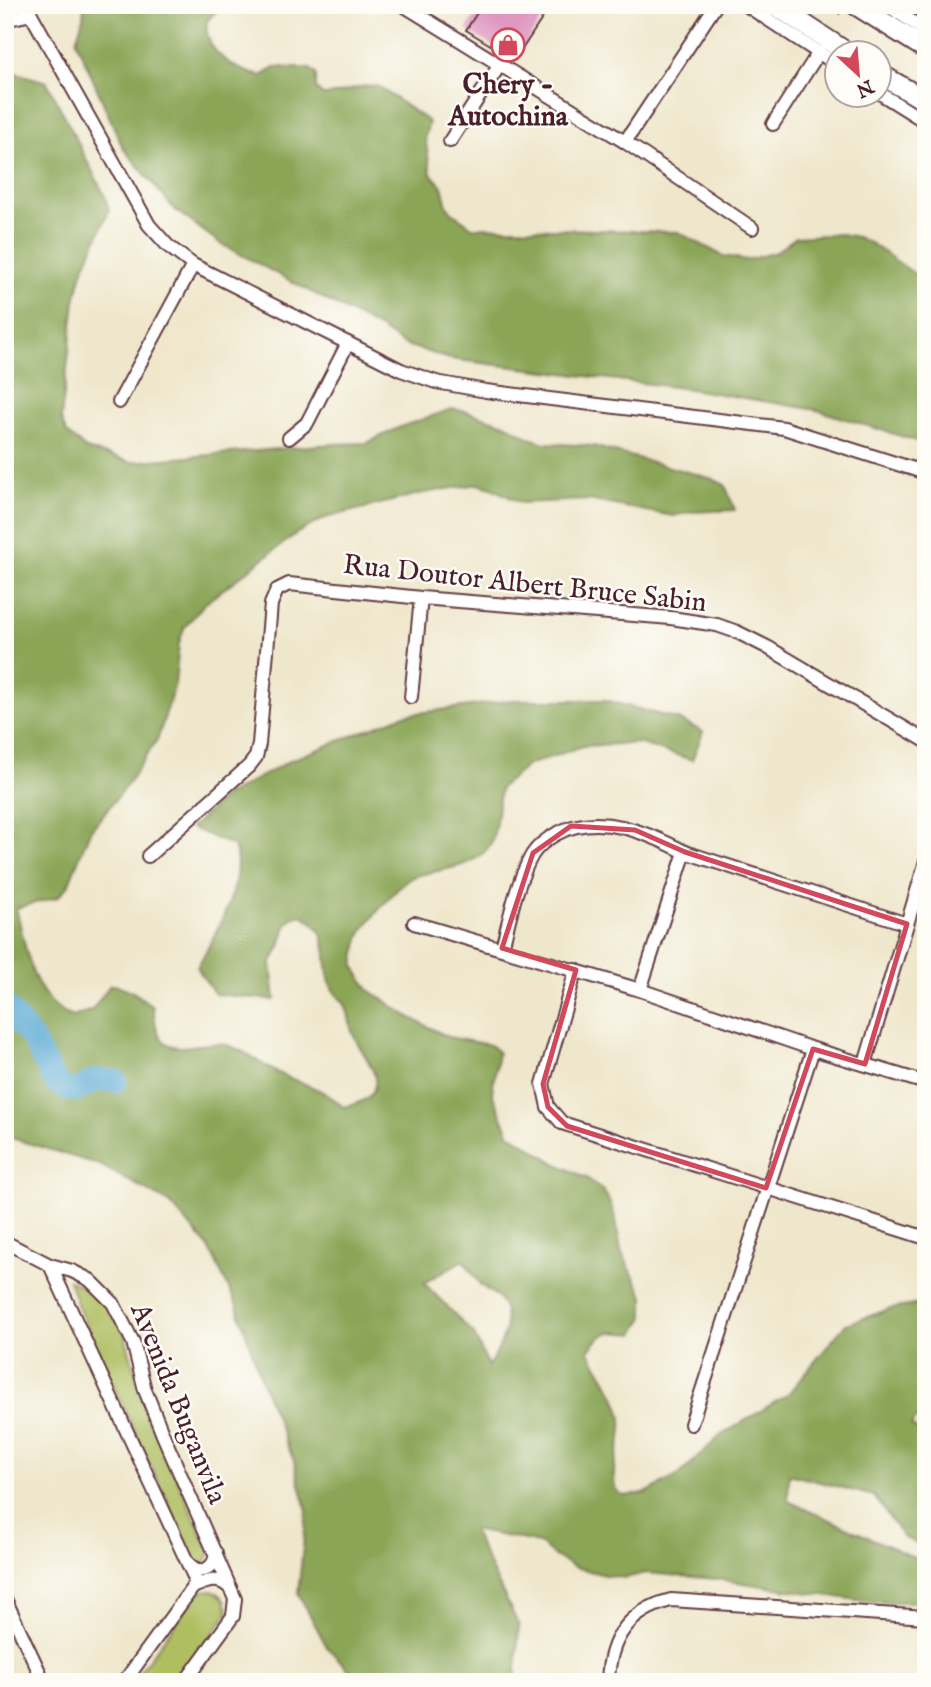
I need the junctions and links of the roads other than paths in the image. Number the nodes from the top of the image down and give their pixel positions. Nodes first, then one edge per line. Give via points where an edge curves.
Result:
1 (403, 5) edge
2 (716, 5) edge
3 (746, 5) edge
4 (775, 5) edge
5 (871, 8) edge
6 (30, 10) edge
7 (5, 20) edge
8 (912, 22) junction
9 (926, 31) edge
10 (825, 38) edge
11 (926, 49) edge
12 (819, 52) junction
13 (822, 54) edge
14 (499, 66) junction
15 (892, 80) edge
16 (892, 101) edge
17 (926, 101) edge
18 (926, 122) edge
19 (773, 124) dead end
20 (450, 141) dead end
21 (625, 142) junction
22 (752, 228) dead end
23 (194, 265) junction
24 (348, 343) junction
25 (119, 402) dead end
26 (289, 438) dead end
27 (926, 473) edge
28 (421, 598) junction
29 (411, 697) dead end
30 (926, 741) edge
31 (685, 852) junction
32 (148, 856) dead end
33 (926, 861) edge
34 (414, 923) dead end
35 (907, 924) junction
36 (502, 948) junction
37 (576, 970) junction
38 (640, 990) junction
39 (813, 1049) junction
40 (865, 1065) junction
41 (926, 1083) edge
42 (766, 1188) junction
43 (926, 1238) edge
44 (5, 1242) edge
45 (50, 1265) junction
46 (691, 1424) dead end
47 (216, 1553) junction
48 (192, 1576) junction
49 (232, 1591) junction
50 (5, 1599) edge
51 (926, 1617) edge
52 (44, 1682) edge
53 (124, 1682) edge
54 (185, 1682) edge
55 (608, 1682) edge

1 - 14 street
2 - 21 street
3 - 12 street
4 - 10 highway
5 - 8 street
5 - 8 street
5 - 11 highway
6 - 7 street
6 - 23 street via 149,225 168,247
8 - 9 street
12 - 13 street
12 - 19 street
14 - 20 street
14 - 21 street
15 - 17 highway
16 - 18 street
21 - 22 street
23 - 24 street
23 - 25 street
24 - 26 street via 307,423
24 - 27 street via 436,382 784,428
28 - 29 street
28 - 30 street, Rua Doutor Albert Bruce Sabin via 717,625 767,647
28 - 32 street, Rua Doutor Albert Bruce Sabin via 299,583 277,590 271,604 256,757
31 - 35 street
31 - 36 street via 635,830 571,826 533,853
31 - 38 street
33 - 35 street
34 - 36 street
35 - 40 street
36 - 37 street
37 - 38 street
37 - 42 street via 543,1084 548,1107 557,1119 567,1126
38 - 39 street
39 - 40 street
39 - 42 street
40 - 41 street
42 - 43 street
42 - 46 street
44 - 45 street, Avenida Buganvila
45 - 47 street, Avenida Buganvila via 90,1280 121,1317 133,1342 145,1390
45 - 48 street, Avenida Buganvila
47 - 48 street via 213,1564 195,1570
47 - 49 street, Avenida Buganvila
48 - 49 street via 216,1580
48 - 53 street
49 - 54 street via 233,1616
50 - 52 street
51 - 55 street via 671,1600 651,1605 622,1632 608,1666

